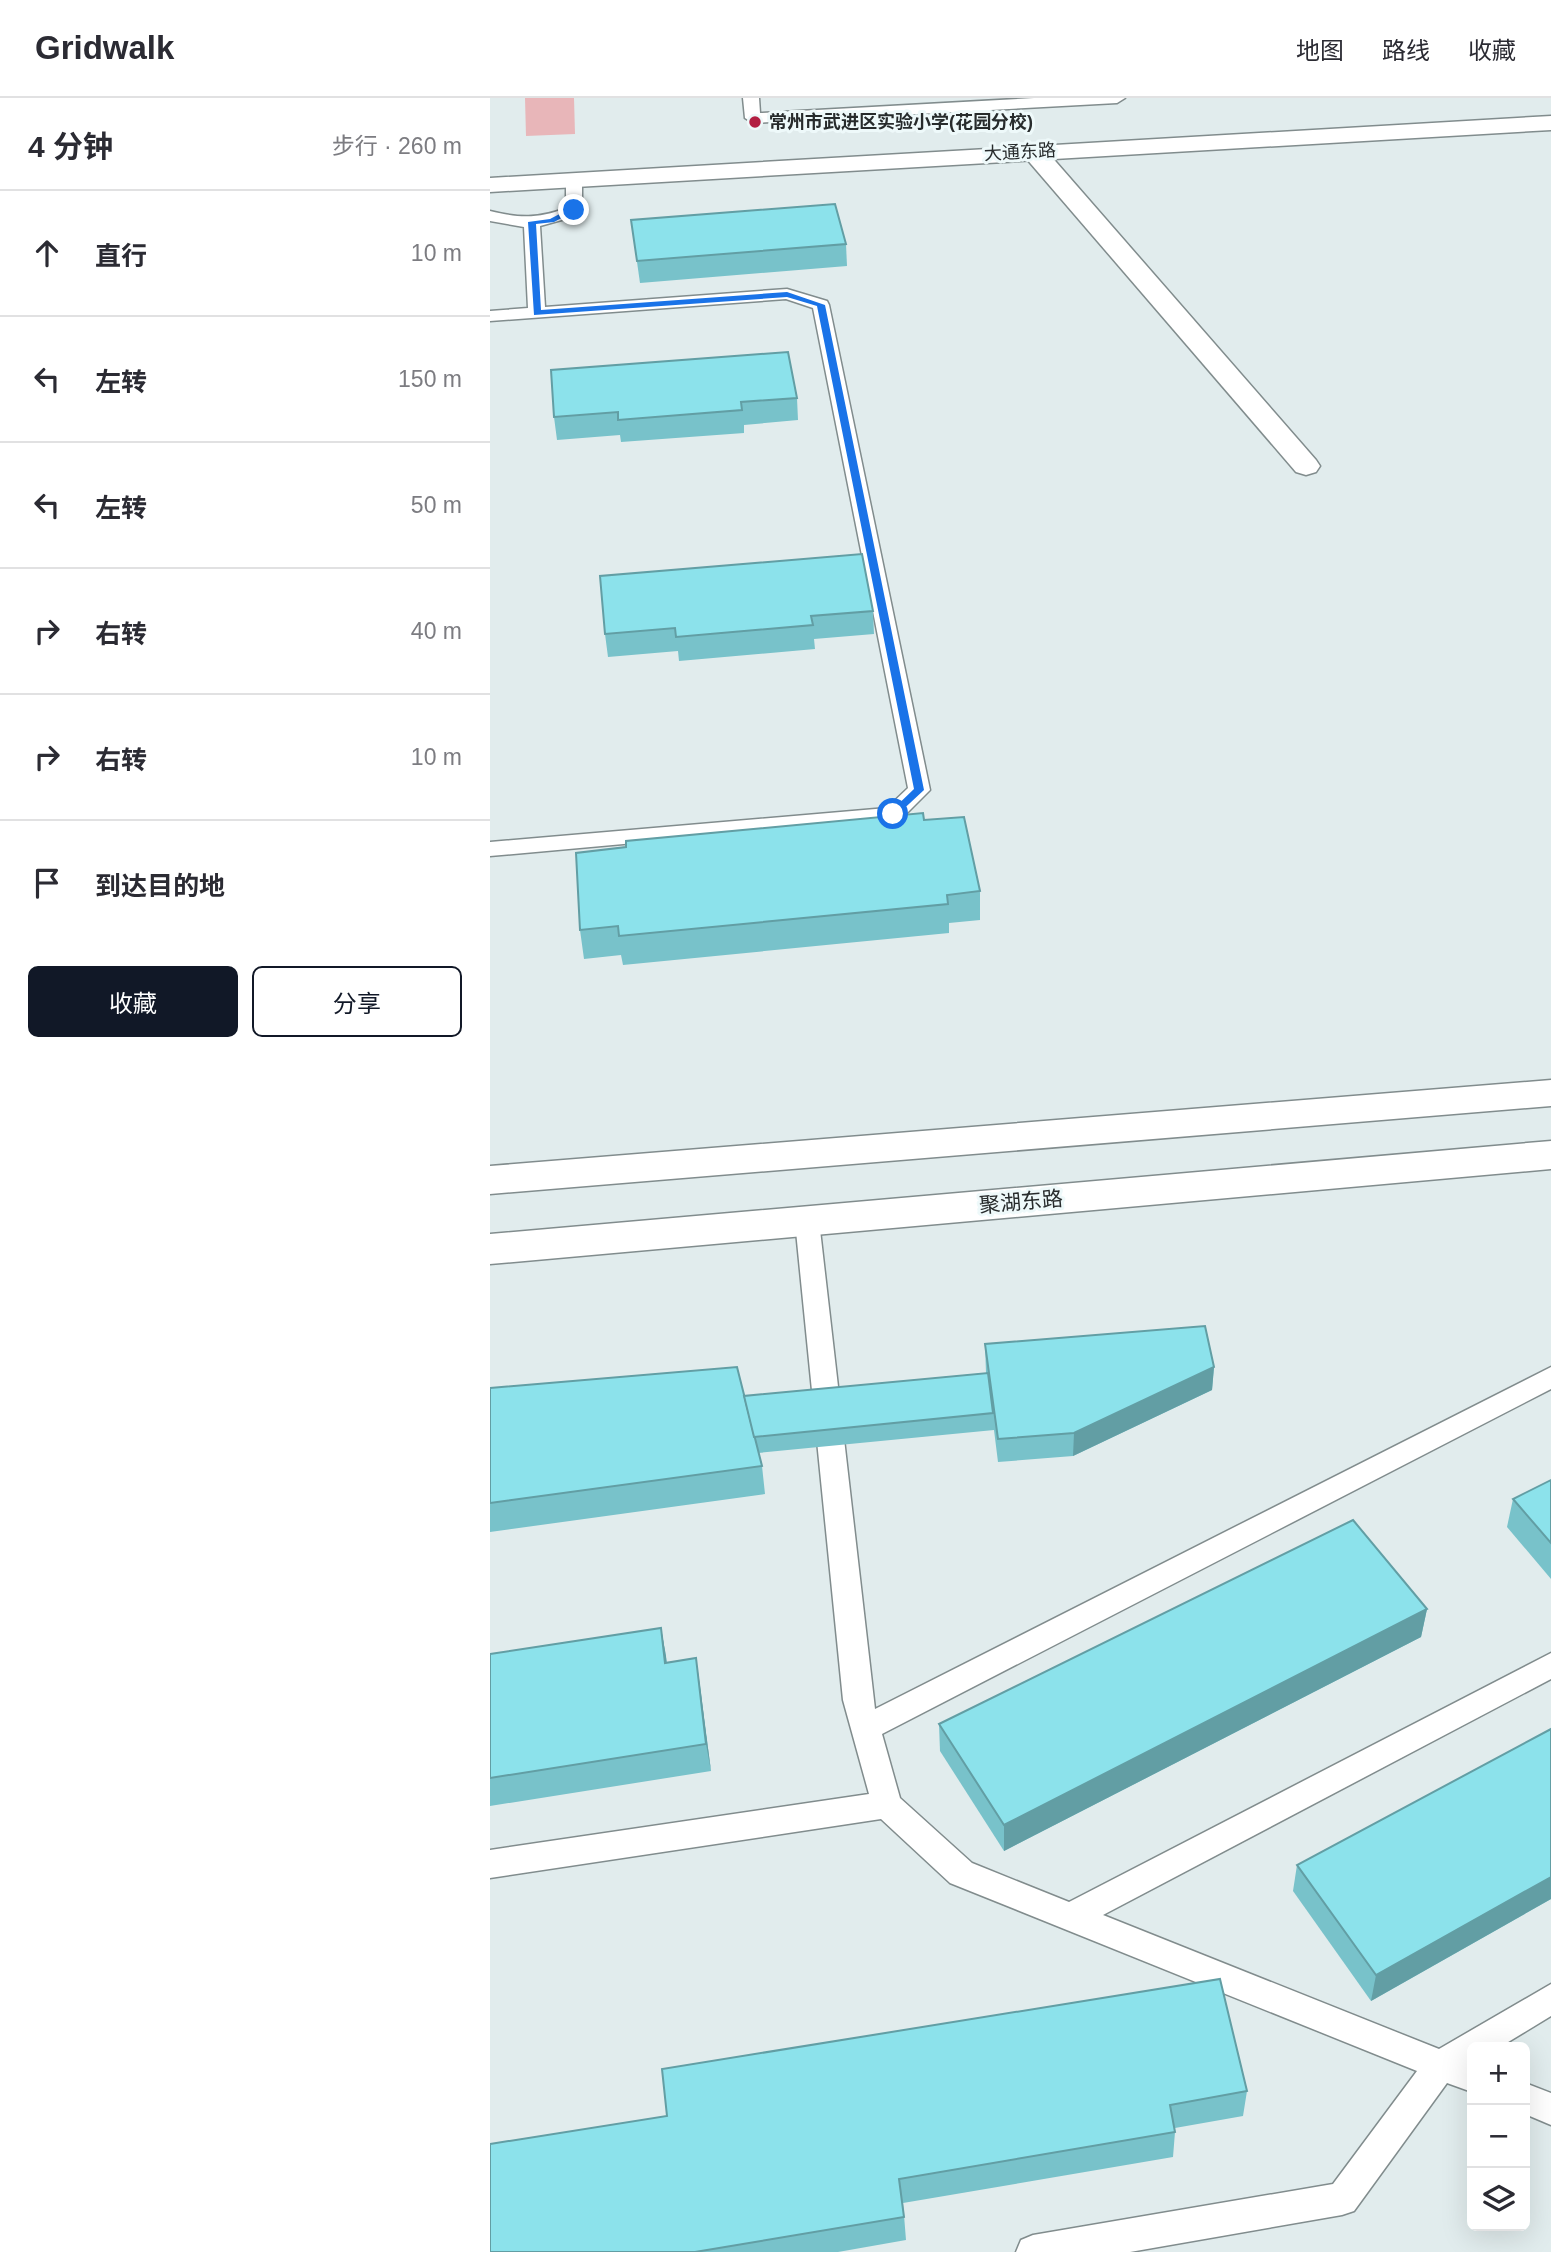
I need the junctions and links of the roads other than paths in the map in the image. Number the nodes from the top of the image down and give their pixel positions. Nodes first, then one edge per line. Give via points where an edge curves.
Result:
1 (751, 98) edge
2 (1117, 98) edge
3 (964, 102) edge
4 (1551, 123) edge
5 (1034, 152) junction
6 (574, 179) junction
7 (490, 185) edge
8 (490, 216) edge
9 (532, 222) junction
10 (537, 313) junction
11 (490, 316) edge
12 (1306, 466) dead end
13 (490, 849) edge
14 (1551, 1093) edge
15 (1551, 1154) edge
16 (490, 1180) edge
17 (807, 1221) junction
18 (490, 1250) edge
19 (1551, 1377) edge
20 (1551, 1665) edge
21 (866, 1728) junction
22 (887, 1805) junction
23 (490, 1864) edge
24 (1070, 1917) junction
25 (1551, 1999) edge
26 (1441, 2065) junction
27 (1467, 2075) edge
28 (1530, 2100) edge
29 (1551, 2109) edge
30 (1033, 2252) edge

1 - 3 lane via 753,118
2 - 3 lane
4 - 5 street, 大通东路
5 - 6 street, 大通东路
5 - 12 street
6 - 7 street, 大通东路
6 - 9 lane via 574,210 551,221
8 - 9 lane via 509,223
9 - 10 lane
10 - 11 lane
10 - 13 lane via 787,294 821,305 919,790 893,814
14 - 16 street
15 - 17 street, 聚湖东路
17 - 18 street, 聚湖东路
17 - 21 lane via 858,1700
19 - 21 lane
20 - 24 lane
21 - 22 lane
22 - 23 lane
22 - 24 lane via 961,1873
24 - 26 lane
25 - 26 lane
26 - 27 lane
26 - 30 lane via 1342,2199
28 - 29 lane

